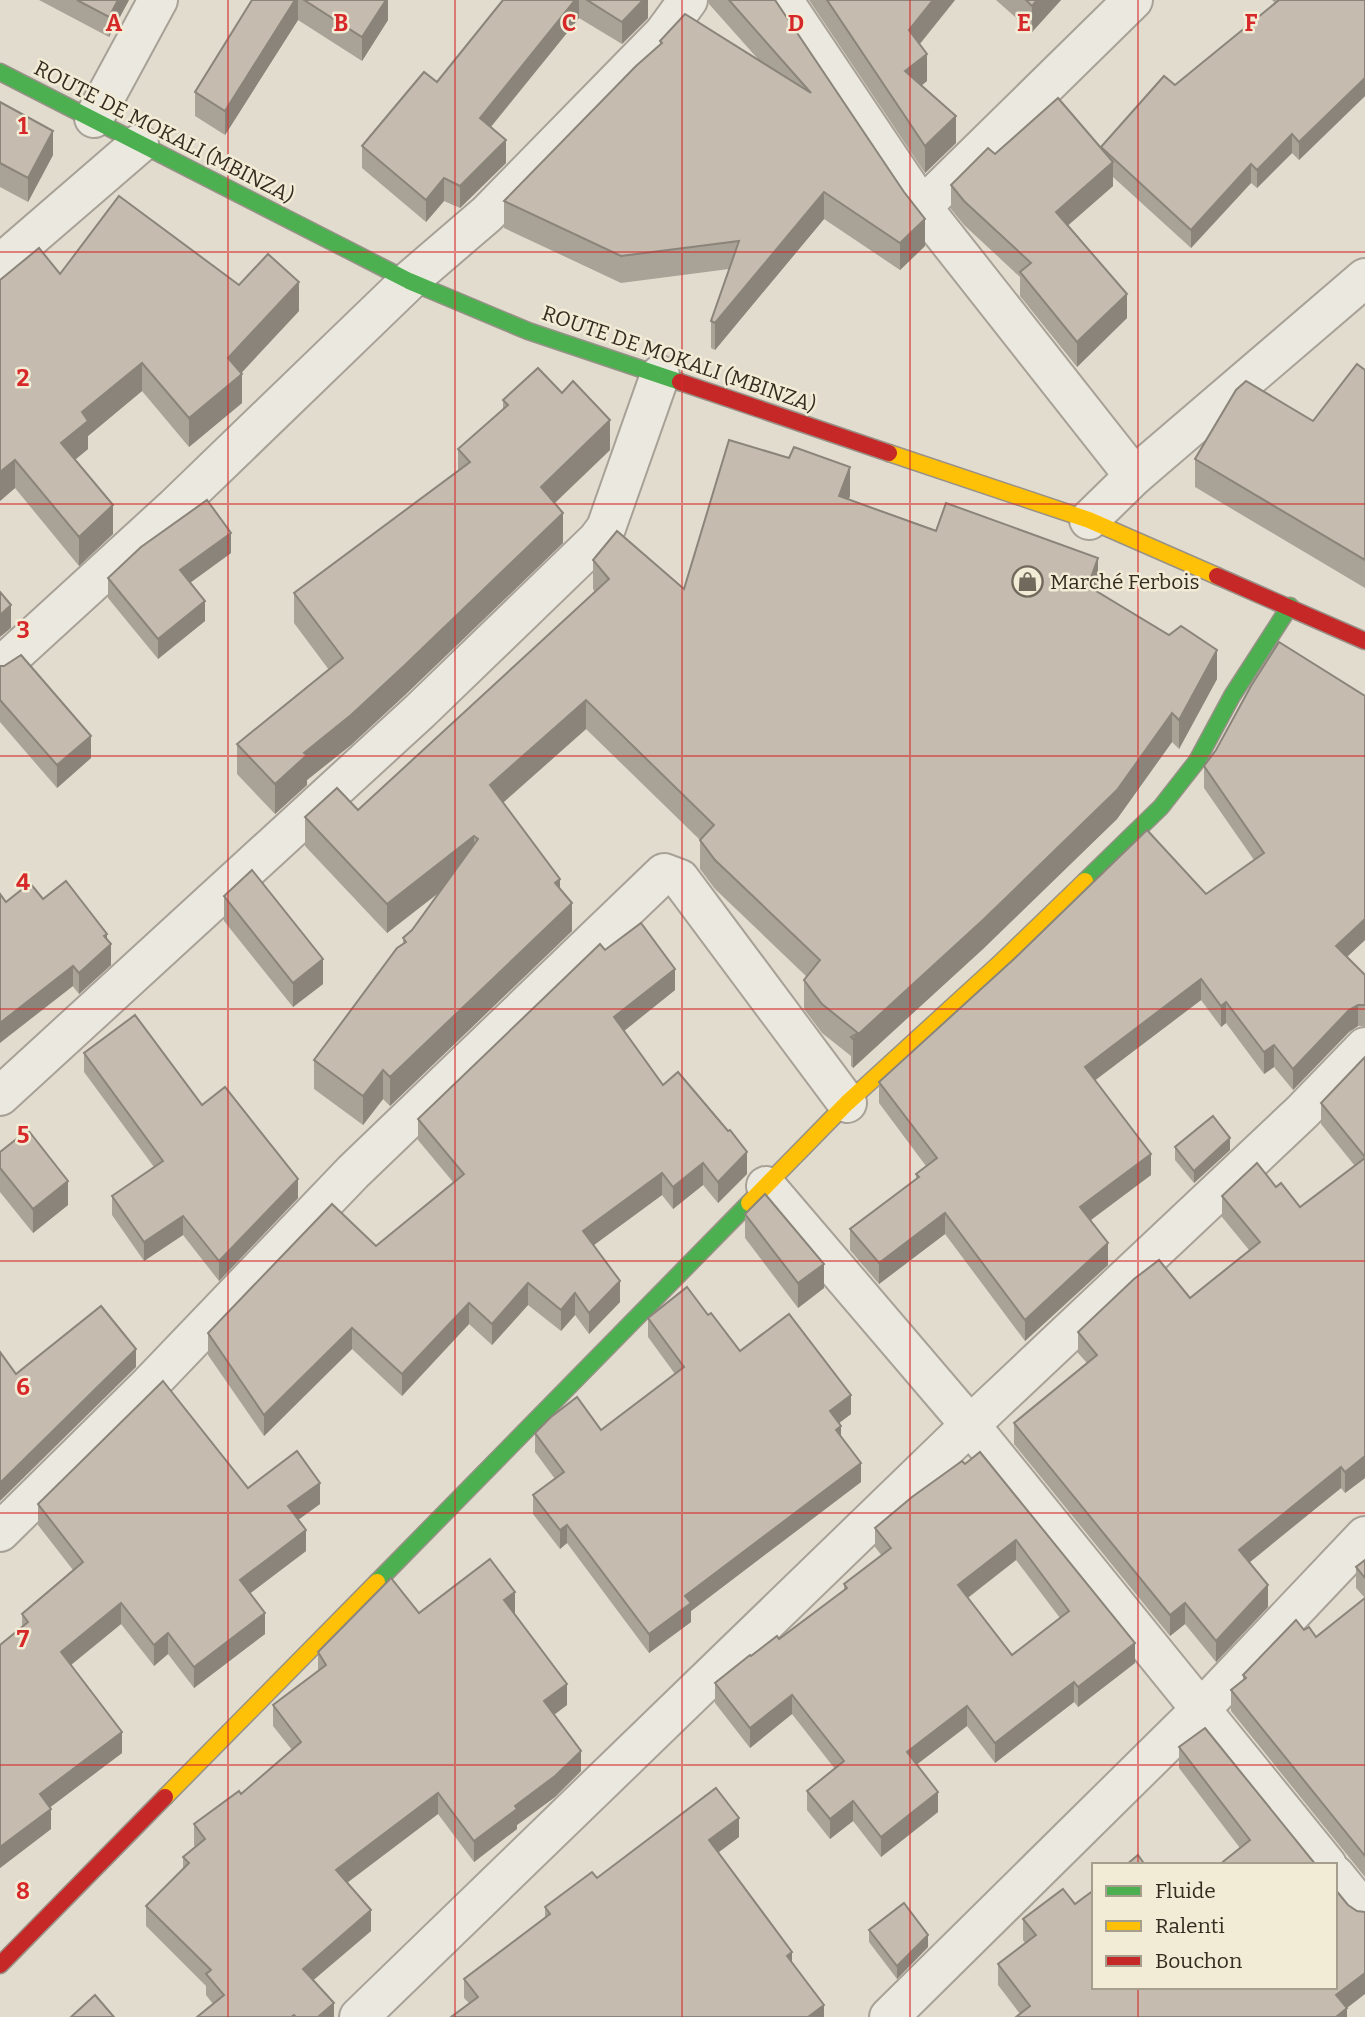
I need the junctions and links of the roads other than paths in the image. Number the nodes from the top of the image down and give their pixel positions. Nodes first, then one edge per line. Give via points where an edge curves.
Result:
1 (158, 0) edge
2 (688, 0) edge
3 (783, 0) edge
4 (1133, 0) edge
5 (0, 72) edge
6 (94, 118) junction
7 (139, 144) junction
8 (922, 206) junction
9 (0, 264) edge
10 (1365, 278) edge
11 (409, 281) junction
12 (660, 375) junction
13 (1135, 476) junction
14 (1089, 520) junction
15 (1290, 606) junction
16 (1365, 641) edge
17 (0, 667) edge
18 (1365, 1048) edge
19 (0, 1096) edge
20 (847, 1103) junction
21 (766, 1186) junction
22 (970, 1425) junction
23 (0, 1532) edge
24 (1365, 1536) edge
25 (1200, 1709) junction
26 (1325, 1863) edge
27 (1337, 1877) edge
28 (1365, 1912) edge
29 (0, 1965) edge
30 (359, 2017) edge
31 (889, 2017) edge

1 - 6 street
2 - 11 street via 664,33 488,214
3 - 8 street
4 - 8 street
5 - 6 street, ROUTE DE MOKALI (MBINZA)
6 - 7 street, ROUTE DE MOKALI (MBINZA)
7 - 9 street
7 - 11 street, ROUTE DE MOKALI (MBINZA)
8 - 13 street
10 - 13 street
11 - 12 street, ROUTE DE MOKALI (MBINZA) via 528,331
11 - 17 street via 175,507
12 - 14 street, ROUTE DE MOKALI (MBINZA)
12 - 19 street via 607,527 597,540 420,711
13 - 14 street
14 - 15 street, ROUTE DE MOKALI (MBINZA)
15 - 16 street, ROUTE DE MOKALI (MBINZA)
15 - 20 street via 1197,761 1161,807
18 - 22 street
20 - 21 street
20 - 23 street via 680,879 664,873 353,1172
21 - 22 street
21 - 29 street
22 - 25 street
22 - 30 street
24 - 25 street
25 - 26 street
25 - 31 street
27 - 28 street

